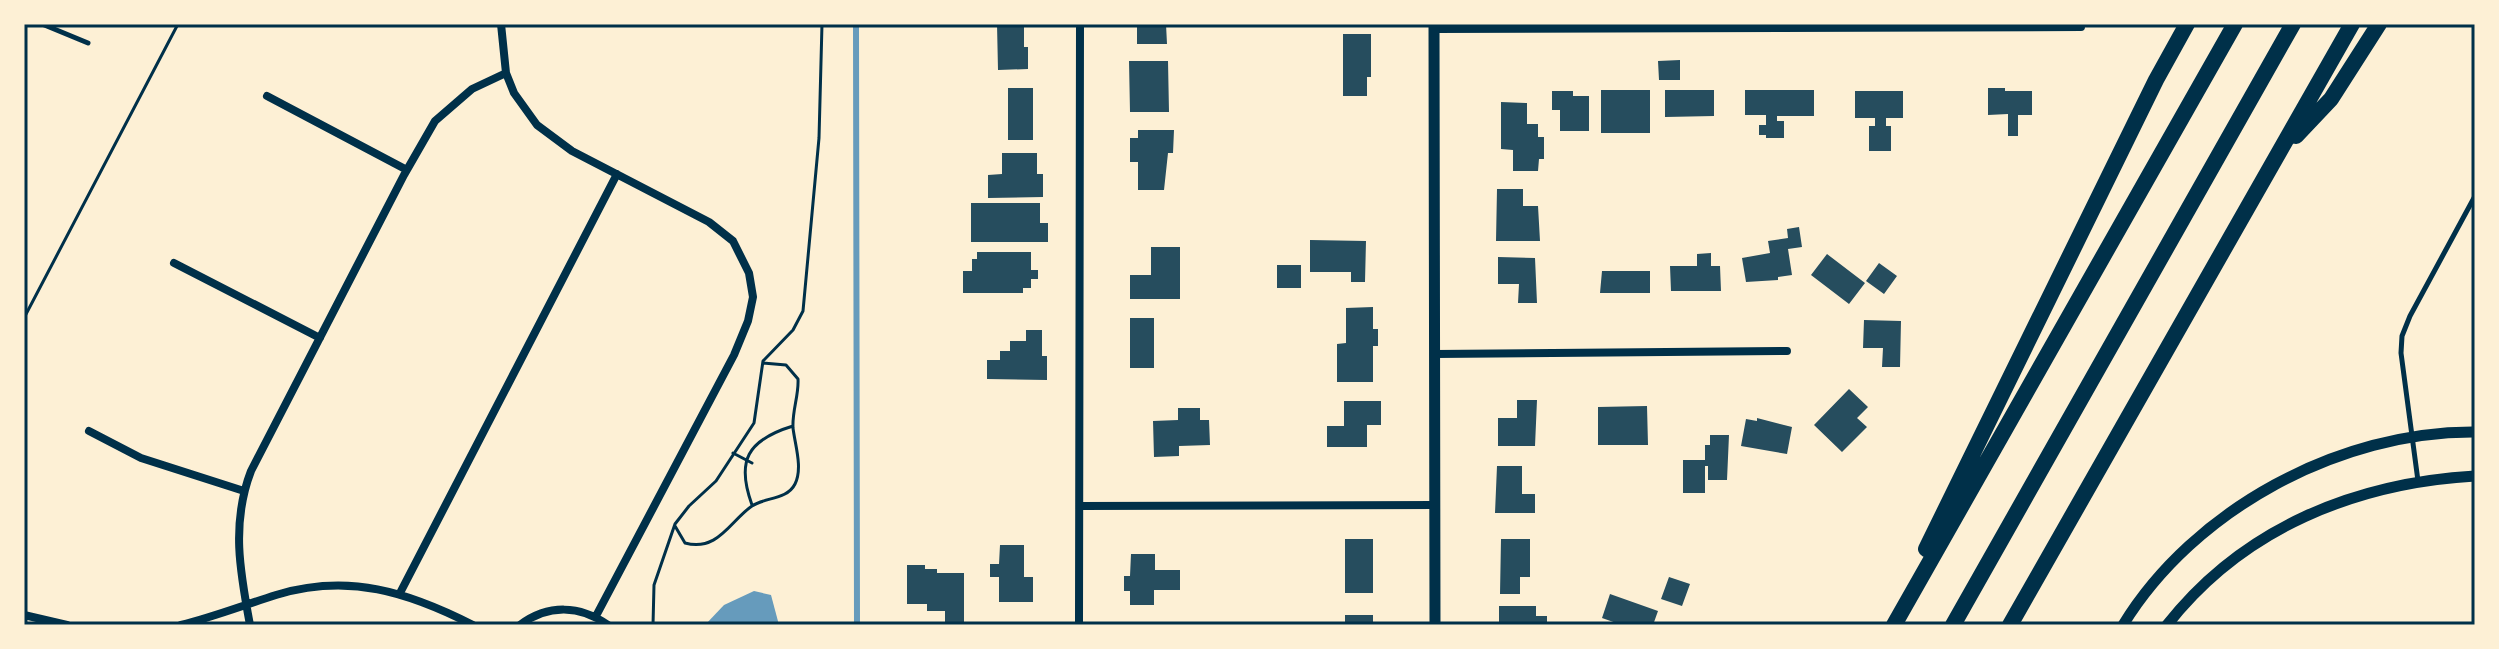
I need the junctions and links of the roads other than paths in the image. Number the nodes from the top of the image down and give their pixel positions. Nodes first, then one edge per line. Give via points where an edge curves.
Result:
1 (42, 24) edge
2 (501, 24) edge
3 (1080, 24) edge
4 (2187, 24) edge
5 (2235, 24) edge
6 (2293, 24) edge
7 (2352, 24) edge
8 (2379, 24) edge
9 (1434, 27) edge
10 (2081, 27) dead end
11 (88, 43) dead end
12 (506, 73) junction
13 (267, 96) dead end
14 (2281, 151) junction
15 (407, 170) junction
16 (617, 174) junction
17 (2475, 196) edge
18 (174, 263) dead end
19 (320, 338) junction
20 (1787, 351) dead end
21 (1435, 354) junction
22 (89, 431) dead end
23 (2475, 432) edge
24 (2411, 438) junction
25 (2475, 476) edge
26 (2418, 481) junction
27 (244, 491) junction
28 (1435, 505) junction
29 (1080, 506) junction
30 (400, 593) junction
31 (246, 605) junction
32 (24, 615) edge
33 (596, 616) junction
34 (67, 625) edge
35 (181, 625) edge
36 (250, 625) edge
37 (473, 625) edge
38 (520, 625) edge
39 (608, 625) edge
40 (1079, 625) edge
41 (1435, 625) edge
42 (1891, 625) edge
43 (1953, 625) edge
44 (2010, 625) edge
45 (2123, 625) edge
46 (2167, 625) edge

1 - 11 lane
2 - 12 street
3 - 29 street
4 - 42 highway
5 - 42 highway
6 - 43 highway
7 - 14 highway
8 - 14 highway via 2331,99
9 - 10 street
9 - 21 street
12 - 15 street via 472,89 447,109
12 - 16 street via 537,125
13 - 15 street
14 - 44 highway
15 - 19 street
16 - 30 street
16 - 33 street via 722,231 743,256 753,297 734,355
17 - 24 lane via 2402,336
18 - 19 street
19 - 27 street
20 - 21 street
21 - 28 street
22 - 27 street via 141,458
23 - 24 street
24 - 26 lane
24 - 45 street via 2335,458 2278,483 2229,514 2171,563
25 - 26 street
26 - 46 street via 2353,496 2305,515 2215,576
27 - 31 street via 238,552
28 - 29 street
28 - 41 street
29 - 40 street
30 - 31 street via 323,586
30 - 37 street
31 - 35 street
31 - 36 street
32 - 34 street
33 - 38 street via 557,609
33 - 39 street

